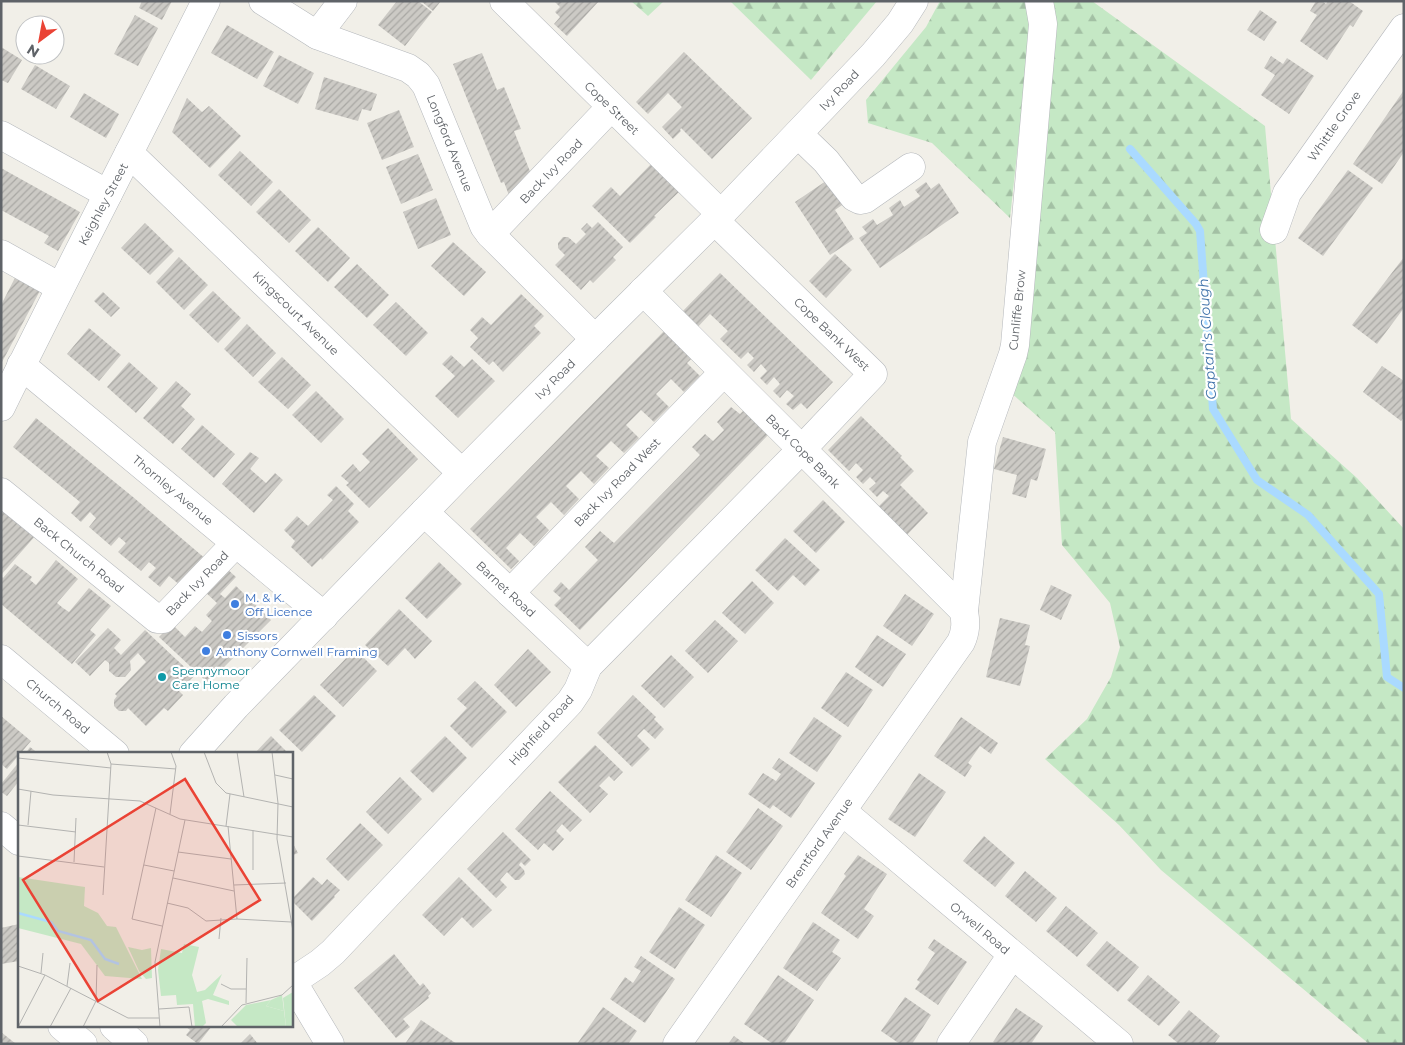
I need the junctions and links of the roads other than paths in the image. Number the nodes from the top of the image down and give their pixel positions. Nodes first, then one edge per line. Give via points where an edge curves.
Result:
1 (206, 1) edge
2 (263, 1) edge
3 (343, 1) edge
4 (504, 1) edge
5 (914, 1) edge
6 (1039, 1) edge
7 (1404, 28) edge
8 (317, 35) junction
9 (611, 107) junction
10 (798, 134) junction
11 (1, 135) edge
12 (129, 153) junction
13 (911, 167) dead end
14 (108, 194) junction
15 (718, 218) junction
16 (1274, 230) dead end
17 (490, 234) junction
18 (1, 254) edge
19 (60, 287) junction
20 (643, 291) junction
21 (595, 339) junction
22 (22, 365) junction
23 (724, 372) junction
24 (1, 406) edge
25 (801, 450) junction
26 (462, 473) junction
27 (1, 492) edge
28 (424, 512) junction
29 (236, 543) junction
30 (510, 593) junction
31 (964, 610) junction
32 (324, 616) junction
33 (157, 619) joint
34 (961, 642) joint
35 (1, 659) edge
36 (588, 666) junction
37 (113, 752) edge
38 (195, 752) edge
39 (842, 811) junction
40 (1, 826) edge
41 (18, 840) edge
42 (1012, 955) junction
43 (292, 980) edge
44 (64, 1028) edge
45 (111, 1028) edge
46 (115, 1028) edge
47 (83, 1044) edge
48 (98, 1044) edge
49 (134, 1044) edge
50 (330, 1044) edge
51 (677, 1044) edge
52 (951, 1044) edge
53 (1119, 1044) edge

1 - 12 street, Keighley Street
2 - 8 street, Longford Avenue
3 - 8 street
4 - 9 street, Cope Street
5 - 10 street, Ivy Road via 873,55
6 - 31 street, Cunliffe Brow via 1043,24 1013,354 982,442
7 - 16 street, Whittle Grove via 1286,193
8 - 17 street, Longford Avenue via 408,68 418,75 426,85
9 - 15 street, Cope Street
9 - 17 street, Back Ivy Road
10 - 13 street via 826,161 854,198 860,200
10 - 15 street, Ivy Road
11 - 14 street
12 - 14 street, Keighley Street
12 - 26 street, Kingscourt Avenue
14 - 19 street, Keighley Street
15 - 20 street, Ivy Road
15 - 25 street, Cope Bank West via 873,374
17 - 21 street, Longford Avenue
18 - 19 street
19 - 22 street, Keighley Street
20 - 21 street, Ivy Road
20 - 23 street, Back Cope Bank
21 - 26 street, Ivy Road
22 - 24 street, Keighley Street
22 - 29 street, Thornley Avenue
23 - 25 street, Back Cope Bank
23 - 30 street, Back Ivy Road West
25 - 31 street, Back Cope Bank
25 - 36 street, Highfield Road
26 - 28 street, Ivy Road
27 - 33 street, Back Church Road
28 - 30 street, Barnet Road
28 - 32 street, Ivy Road
29 - 32 street, Thornley Avenue
29 - 33 street, Back Ivy Road via 162,619
30 - 36 street, Barnet Road
31 - 34 street, Cunliffe Brow via 966,622
32 - 38 street, Ivy Road
34 - 39 street, Brentford Avenue
35 - 37 street, Church Road
36 - 43 street, Highfield Road via 570,702 333,952
39 - 42 street, Orwell Road
39 - 51 street, Brentford Avenue
40 - 41 street
42 - 52 street
42 - 53 street, Orwell Road
43 - 50 street
44 - 47 street
45 - 48 street
46 - 49 street

